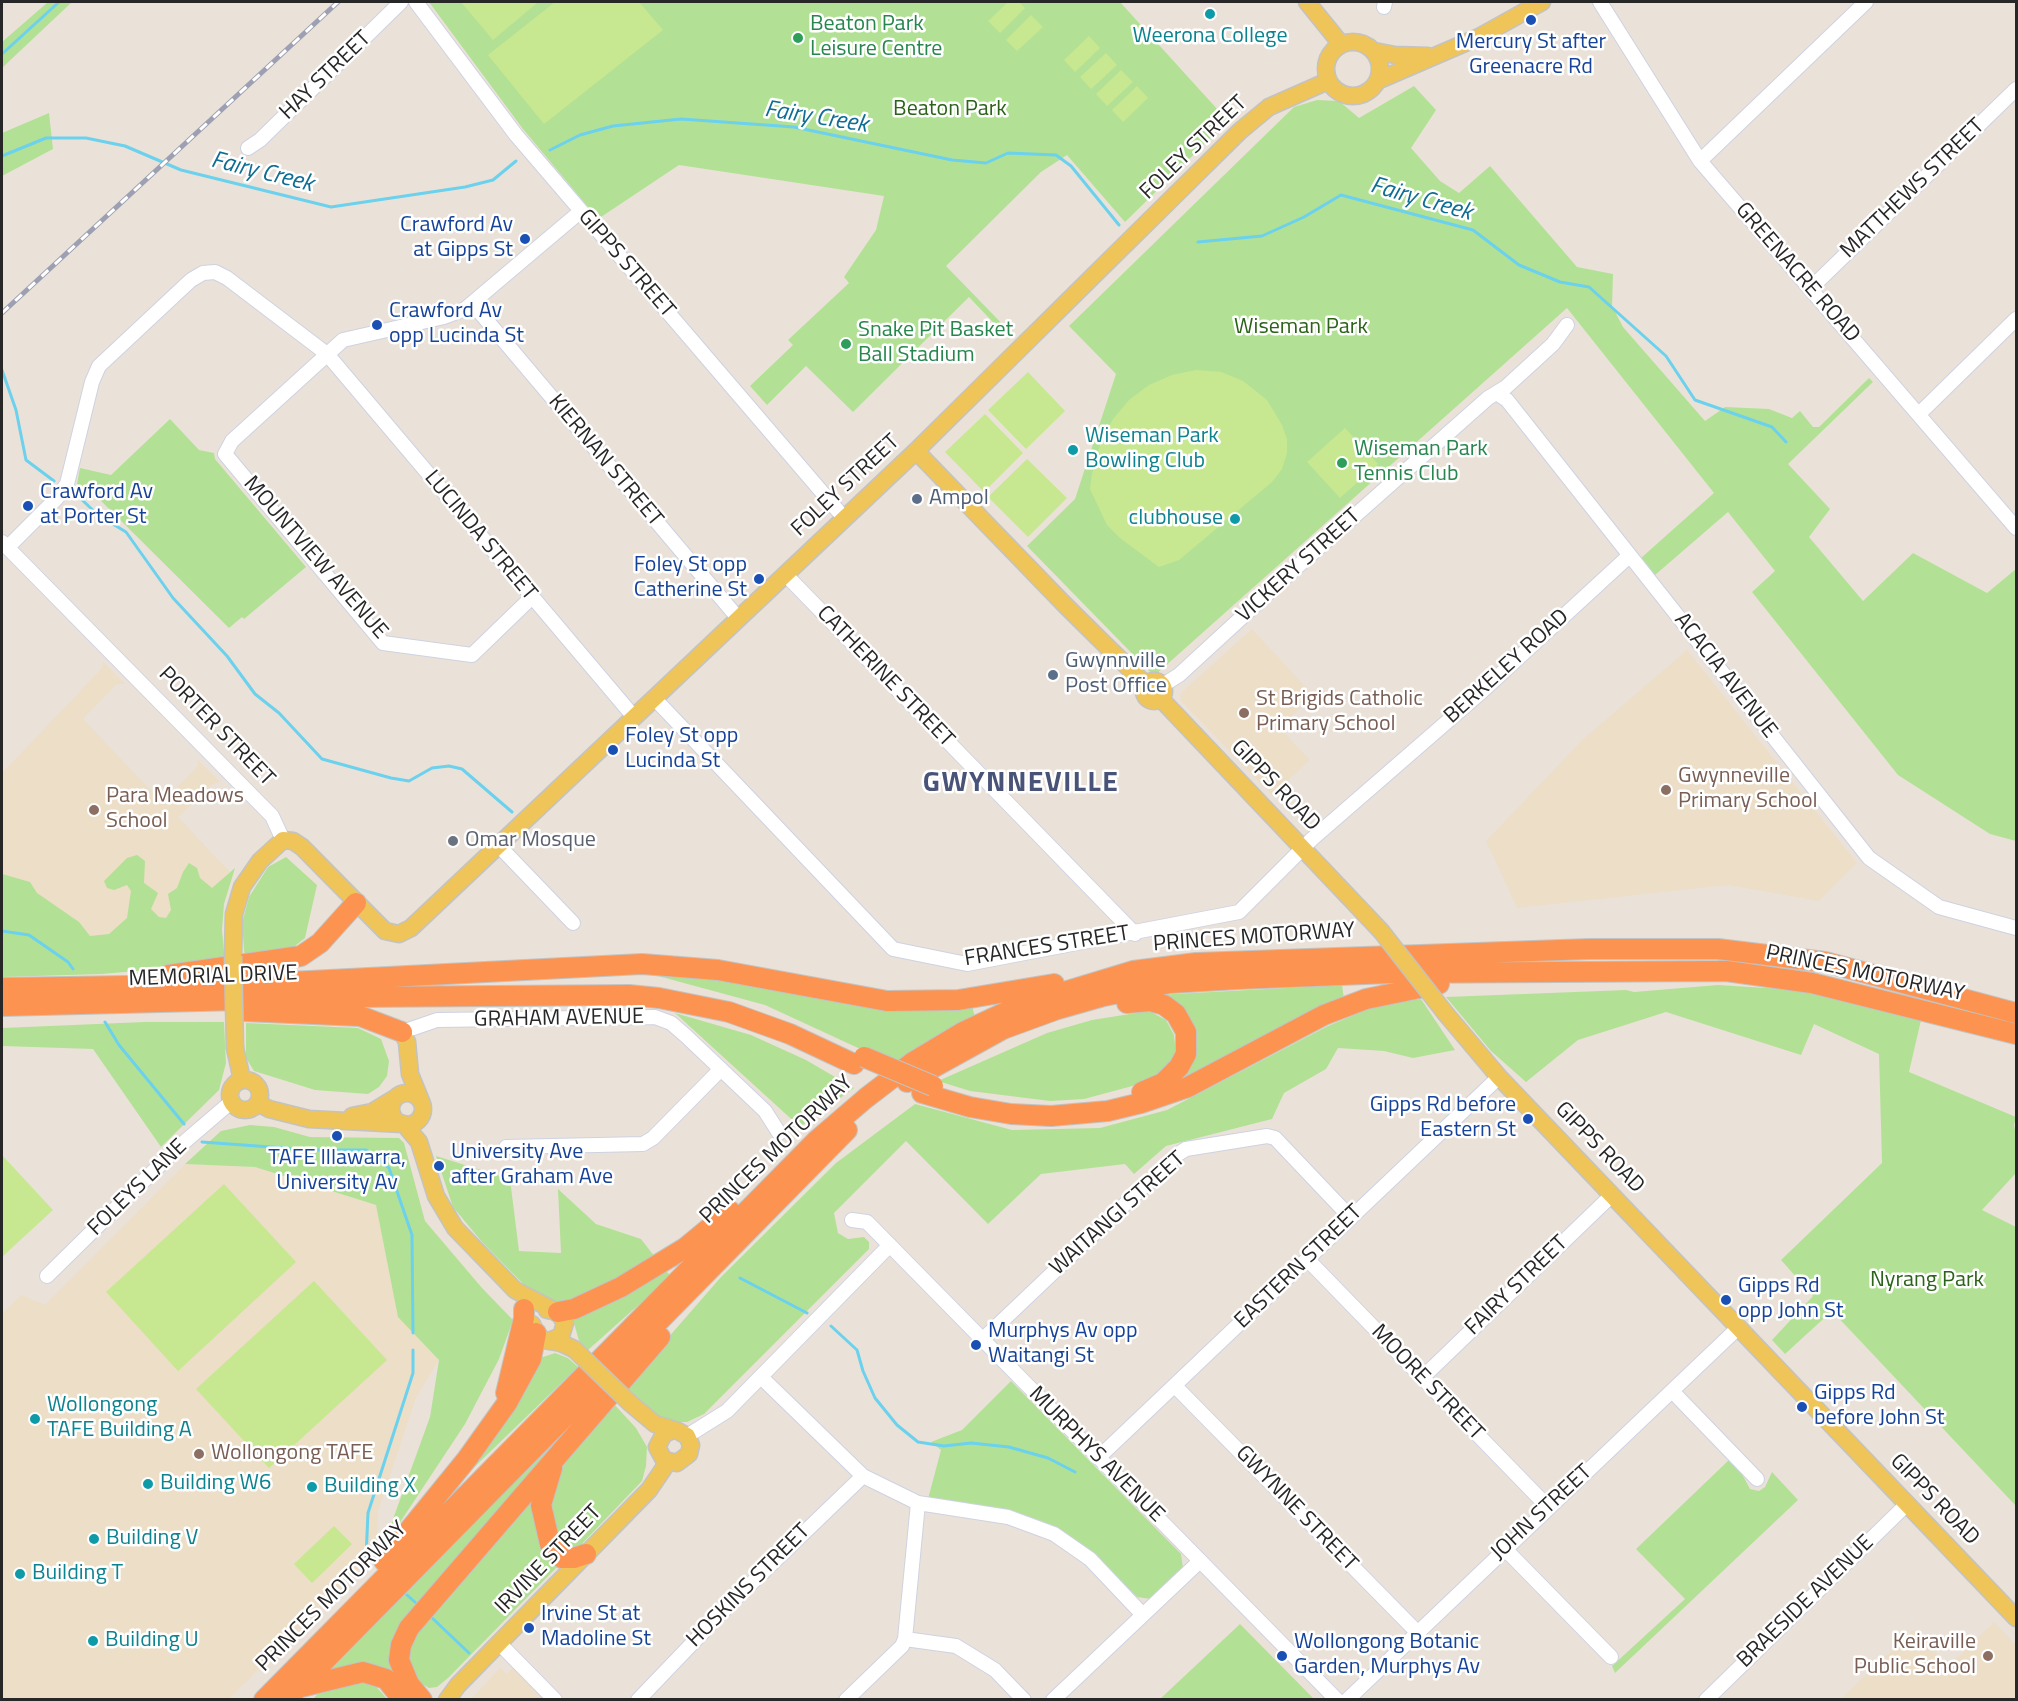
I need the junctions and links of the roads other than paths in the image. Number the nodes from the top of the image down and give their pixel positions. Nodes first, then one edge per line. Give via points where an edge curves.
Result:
1 (401, 2) edge
2 (416, 2) edge
3 (1307, 2) edge
4 (1542, 2) edge
5 (1600, 2) edge
6 (1866, 2) edge
7 (1341, 44) junction
8 (1374, 51) junction
9 (1435, 56) junction
10 (1328, 81) junction
11 (1377, 81) junction
12 (2016, 89) edge
13 (248, 148) dead end
14 (1700, 160) junction
15 (581, 211) junction
16 (1810, 289) junction
17 (472, 303) junction
18 (2016, 320) edge
19 (1567, 325) dead end
20 (327, 354) junction
21 (1498, 394) junction
22 (1920, 413) junction
23 (916, 451) junction
24 (844, 519) junction
25 (2016, 528) edge
26 (5, 544) edge
27 (1629, 556) junction
28 (785, 574) junction
29 (532, 597) junction
30 (738, 618) junction
31 (1157, 690) junction
32 (654, 698) junction
33 (634, 717) junction
34 (283, 840) junction
35 (499, 846) junction
36 (1303, 848) junction
37 (356, 903) junction
38 (573, 923) dead end
39 (2016, 928) edge
40 (1135, 934) junction
41 (1133, 971) junction
42 (1579, 971) junction
43 (424, 976) junction
44 (2, 988) edge
45 (117, 993) junction
46 (2, 1006) edge
47 (2016, 1013) edge
48 (402, 1032) junction
49 (2016, 1034) edge
50 (408, 1059) junction
51 (859, 1060) junction
52 (721, 1069) junction
53 (1499, 1077) junction
54 (242, 1080) junction
55 (922, 1086) junction
56 (396, 1098) junction
57 (231, 1102) junction
58 (258, 1103) junction
59 (422, 1105) junction
60 (321, 1121) junction
61 (403, 1124) junction
62 (779, 1133) dead end
63 (818, 1140) junction
64 (506, 1148) dead end
65 (423, 1154) junction
66 (1612, 1195) junction
67 (1351, 1218) junction
68 (852, 1220) dead end
69 (890, 1245) junction
70 (1307, 1259) junction
71 (47, 1276) dead end
72 (502, 1278) junction
73 (700, 1280) junction
74 (524, 1309) junction
75 (559, 1315) junction
76 (1738, 1328) junction
77 (539, 1334) junction
78 (982, 1340) junction
79 (574, 1349) junction
80 (761, 1377) junction
81 (1422, 1378) junction
82 (1175, 1386) junction
83 (1672, 1391) junction
84 (634, 1408) junction
85 (487, 1430) junction
86 (680, 1433) junction
87 (559, 1452) junction
88 (663, 1457) junction
89 (1098, 1458) junction
90 (863, 1476) junction
91 (1757, 1479) dead end
92 (918, 1503) junction
93 (1906, 1505) junction
94 (1547, 1506) junction
95 (1504, 1548) junction
96 (586, 1554) junction
97 (1200, 1561) junction
98 (1143, 1615) junction
99 (2016, 1618) edge
100 (1417, 1632) junction
101 (905, 1639) junction
102 (320, 1643) junction
103 (499, 1643) junction
104 (1611, 1657) dead end
105 (458, 1685) junction
106 (291, 1694) edge
107 (264, 1700) edge
108 (403, 1700) edge
109 (422, 1700) edge
110 (432, 1700) edge
111 (447, 1700) edge
112 (555, 1700) edge
113 (638, 1700) edge
114 (846, 1700) edge
115 (1024, 1700) edge
116 (1053, 1700) edge
117 (1336, 1700) edge
118 (1347, 1700) edge
119 (1706, 1700) edge

1 - 13 street, HAY STREET
2 - 15 street, GIPPS STREET via 516,135
3 - 7 main road
4 - 9 main road
5 - 14 street, GREENACRE ROAD
6 - 14 street
7 - 8 main road via 1360,43
7 - 10 main road via 1328,57
8 - 9 main road via 1395,56
8 - 11 main road via 1380,67
9 - 11 main road
10 - 11 main road via 1338,92 1354,96 1363,94
10 - 23 main road, FOLEY STREET via 1269,107 1240,131
12 - 16 street, MATTHEWS STREET
14 - 16 street, GREENACRE ROAD
15 - 17 street
15 - 24 street, GIPPS STREET
16 - 22 street, GREENACRE ROAD
17 - 20 street via 444,318 343,340
17 - 30 street, KIERNAN STREET
18 - 22 street
19 - 21 street, VICKERY STREET via 1553,344
20 - 26 street, LUCINDA STREET via 227,278 209,272 197,276 99,366 67,484 56,499
20 - 29 street, LUCINDA STREET
20 - 29 street, MOUNTVIEW AVENUE via 232,441 225,454 383,643 472,656
21 - 27 street, ACACIA AVENUE via 1507,400
21 - 31 street, VICKERY STREET via 1488,398 1179,675
22 - 25 street, GREENACRE ROAD
23 - 24 main road, FOLEY STREET
23 - 31 main road, GIPPS ROAD via 1065,605
24 - 28 main road, FOLEY STREET
26 - 34 street, PORTER STREET via 269,812
27 - 36 street, BERKELEY ROAD
27 - 39 street, ACACIA AVENUE via 1869,858 1939,907
28 - 30 main road, FOLEY STREET
28 - 40 street, CATHERINE STREET
29 - 33 street, LUCINDA STREET
30 - 32 main road, FOLEY STREET
31 - 36 main road, GIPPS ROAD
32 - 33 main road, FOLEY STREET
32 - 40 street, FRANCES STREET via 893,949 967,964
33 - 35 main road, FOLEY STREET
34 - 37 main road via 302,847
34 - 54 main road, bridge via 260,861 242,887 234,914 235,1048
35 - 37 main road, FOLEY STREET via 411,928 399,934 385,932
35 - 38 street
36 - 40 street, FRANCES STREET via 1239,912
36 - 53 main road, GIPPS ROAD, bridge via 1381,931
37 - 45 highway via 320,943 301,956
41 - 43 highway via 958,1000 923,1002 856,997 669,964
41 - 47 highway, PRINCES MOTORWAY via 1246,960 1589,949 1718,949 1826,962
41 - 63 highway, PRINCES MOTORWAY via 1021,1005 963,1032 913,1062
42 - 49 highway, PRINCES MOTORWAY via 1726,971 1766,975
42 - 55 highway, PRINCES MOTORWAY via 1391,973 1170,983 1104,996 1003,1029
42 - 55 highway via 1432,984 1366,999 1324,1015 1188,1087 1108,1111 1051,1116 1011,1114 970,1107
43 - 45 highway, MEMORIAL DRIVE
43 - 51 highway via 687,990 770,1014
44 - 45 highway, MEMORIAL DRIVE
45 - 46 highway, MEMORIAL DRIVE
45 - 48 highway via 360,1016
45 - 51 highway, MEMORIAL DRIVE via 629,995 729,1012
48 - 50 main road
48 - 52 street, GRAHAM AVENUE via 437,1020 655,1017 679,1030
50 - 56 main road
50 - 59 main road
51 - 55 highway, bridge
52 - 62 street, GRAHAM AVENUE via 765,1111
52 - 64 street via 643,1144
53 - 66 main road, GIPPS ROAD
53 - 67 street, EASTERN STREET
54 - 57 main road via 231,1088
54 - 58 main road via 256,1084 260,1093
55 - 55 highway via 979,1099 1035,1105 1086,1104 1145,1091 1169,1078 1186,1054 1186,1032 1176,1014 1164,1005 1129,1002 1025,1031 946,1067
55 - 73 highway, PRINCES MOTORWAY via 851,1126
56 - 59 main road via 411,1093
56 - 60 main road via 366,1114
56 - 61 main road via 392,1114
57 - 58 main road via 238,1109 247,1110
57 - 71 street, FOLEYS LANE via 175,1150
58 - 60 main road via 298,1118
59 - 61 main road via 418,1120
59 - 65 main road
60 - 61 main road
61 - 65 main road via 416,1138
63 - 75 highway via 686,1248 621,1287
63 - 102 highway, PRINCES MOTORWAY
65 - 72 main road via 433,1189 449,1219
66 - 76 main road, GIPPS ROAD
66 - 81 street, FAIRY STREET
67 - 70 street, EASTERN STREET
67 - 78 street, WAITANGI STREET via 1275,1138 1186,1149
68 - 69 street, MURPHYS AVENUE via 867,1222
69 - 78 street, MURPHYS AVENUE
69 - 80 street
70 - 81 street, MOORE STREET
70 - 82 street, EASTERN STREET
72 - 74 main road
72 - 75 main road
73 - 87 highway via 674,1321
73 - 106 highway, PRINCES MOTORWAY
74 - 77 main road
74 - 85 highway via 507,1389
75 - 77 main road via 550,1310 538,1314
75 - 77 main road via 561,1336
75 - 79 main road
76 - 83 street, JOHN STREET
76 - 93 main road, GIPPS ROAD
77 - 79 main road
77 - 85 highway via 523,1375
78 - 89 street, MURPHYS AVENUE
79 - 84 main road, bridge
80 - 86 street via 727,1411
80 - 90 street
81 - 94 street, MOORE STREET
82 - 89 street, EASTERN STREET
82 - 100 street, GWYNNE STREET
83 - 91 street
83 - 94 street, JOHN STREET
84 - 86 main road via 655,1424
84 - 88 main road
85 - 102 highway via 391,1553 344,1606
86 - 88 main road via 660,1437
86 - 88 main road via 690,1450 686,1458 677,1463
87 - 96 highway via 542,1496 544,1526 558,1555 567,1559
87 - 109 highway via 404,1635 401,1668
88 - 96 main road, IRVINE STREET via 649,1490
89 - 97 street, MURPHYS AVENUE
90 - 92 street
90 - 113 street, HOSKINS STREET via 731,1603
92 - 98 street via 1008,1517 1053,1534 1090,1558
92 - 101 street
93 - 99 main road, GIPPS ROAD
93 - 119 street, BRAESIDE AVENUE
94 - 95 street, JOHN STREET
95 - 100 street, JOHN STREET
95 - 104 street
96 - 103 main road, IRVINE STREET
97 - 98 street
97 - 117 street, MURPHYS AVENUE
98 - 116 street
100 - 118 street, JOHN STREET
101 - 114 street
101 - 115 street via 956,1646 995,1670
102 - 107 highway, PRINCES MOTORWAY
103 - 105 main road, IRVINE STREET
103 - 112 street
105 - 110 main road, IRVINE STREET
105 - 111 main road, IRVINE STREET
106 - 108 highway via 363,1672 386,1679

